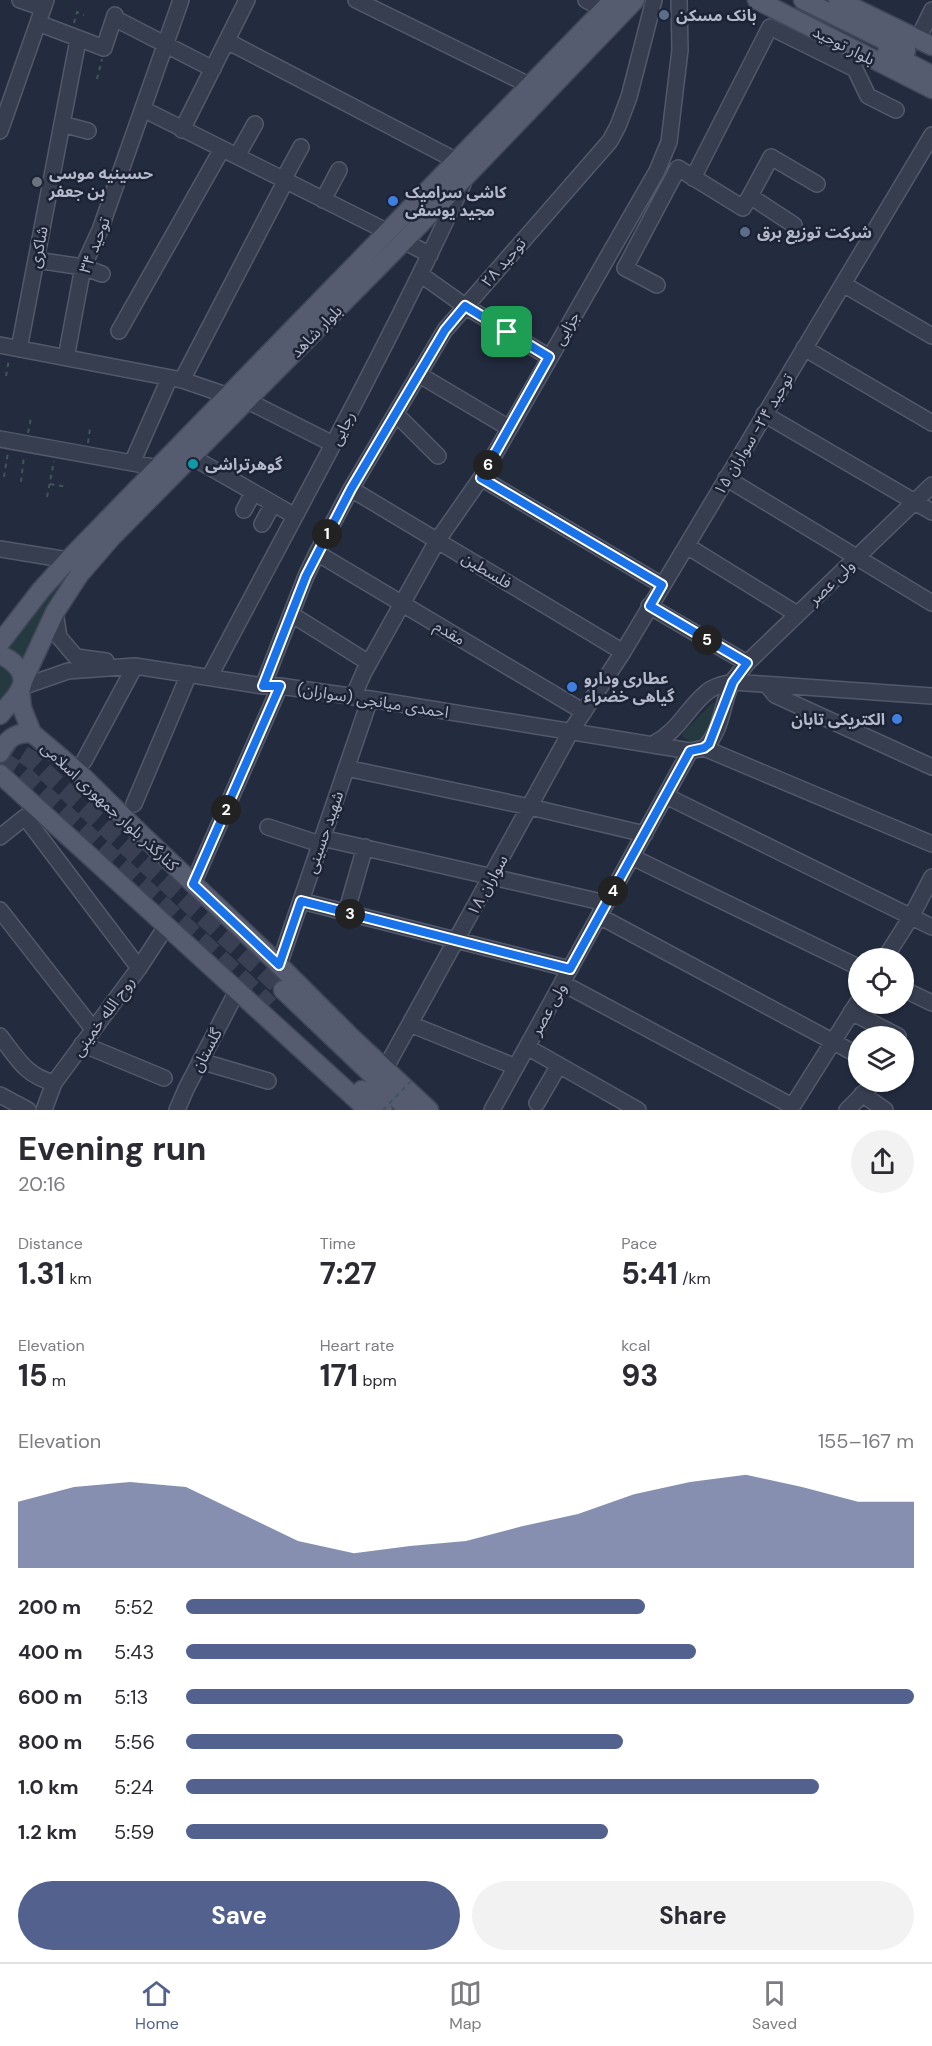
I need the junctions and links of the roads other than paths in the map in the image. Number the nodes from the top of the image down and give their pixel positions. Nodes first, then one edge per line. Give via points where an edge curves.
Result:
1 (20, 0) edge
2 (181, 0) edge
3 (247, 0) edge
4 (356, 0) edge
5 (586, 0) edge
6 (635, 0) edge
7 (654, 0) edge
8 (679, 0) edge
9 (757, 0) edge
10 (780, 0) edge
11 (803, 0) edge
12 (838, 0) edge
13 (609, 5) edge
14 (42, 10) edge
15 (932, 10) edge
16 (74, 38) junction
17 (227, 41) junction
18 (925, 42) edge
19 (166, 44) junction
20 (891, 49) junction
21 (859, 62) junction
22 (932, 63) edge
23 (213, 69) junction
24 (932, 75) edge
25 (530, 85) junction
26 (932, 90) edge
27 (7, 93) edge
28 (143, 109) junction
29 (896, 110) dead end
30 (62, 124) junction
31 (255, 124) dead end
32 (182, 130) junction
33 (0, 131) edge
34 (88, 131) dead end
35 (932, 135) edge
36 (301, 147) dead end
37 (222, 149) junction
38 (237, 156) junction
39 (455, 160) junction
40 (339, 170) dead end
41 (467, 176) junction
42 (693, 178) junction
43 (284, 181) junction
44 (817, 184) dead end
45 (750, 196) junction
46 (323, 200) junction
47 (794, 225) dead end
48 (396, 237) junction
49 (430, 255) junction
50 (36, 260) junction
51 (83, 267) junction
52 (102, 274) dead end
53 (420, 274) junction
54 (843, 284) junction
55 (657, 285) dead end
56 (465, 306) junction
57 (119, 331) dead end
58 (932, 336) edge
59 (10, 347) edge
60 (804, 348) junction
61 (549, 357) junction
62 (66, 358) junction
63 (418, 374) junction
64 (175, 380) junction
65 (229, 396) junction
66 (248, 401) junction
67 (396, 414) junction
68 (764, 414) junction
69 (932, 423) edge
70 (508, 428) junction
71 (5, 440) edge
72 (333, 444) junction
73 (192, 456) junction
74 (438, 456) dead end
75 (132, 463) junction
76 (160, 468) junction
77 (481, 478) junction
78 (726, 478) junction
79 (932, 485) edge
80 (351, 489) junction
81 (254, 493) junction
82 (915, 501) junction
83 (273, 504) junction
84 (244, 510) dead end
85 (932, 512) edge
86 (295, 516) junction
87 (262, 524) dead end
88 (437, 541) junction
89 (687, 546) junction
90 (0, 549) edge
91 (317, 553) junction
92 (858, 556) junction
93 (68, 560) junction
94 (662, 585) junction
95 (401, 603) junction
96 (932, 603) edge
97 (650, 606) junction
98 (55, 612) junction
99 (291, 614) junction
100 (798, 614) junction
101 (0, 643) edge
102 (623, 652) junction
103 (0, 655) edge
104 (369, 663) junction
105 (747, 663) junction
106 (135, 666) junction
107 (189, 674) junction
108 (210, 676) junction
109 (733, 682) junction
110 (767, 685) junction
111 (22, 686) junction
112 (263, 686) junction
113 (280, 686) junction
114 (932, 696) edge
115 (352, 697) junction
116 (370, 699) junction
117 (584, 712) junction
118 (0, 714) edge
119 (572, 731) junction
120 (32, 733) junction
121 (653, 744) junction
122 (697, 750) junction
123 (0, 753) edge
124 (84, 761) dead end
125 (932, 767) edge
126 (346, 768) junction
127 (1, 773) edge
128 (666, 796) junction
129 (134, 804) dead end
130 (530, 807) junction
131 (268, 827) dead end
132 (645, 834) junction
133 (0, 837) edge
134 (321, 841) junction
135 (932, 844) edge
136 (365, 847) junction
137 (632, 857) junction
138 (932, 877) edge
139 (492, 878) junction
140 (193, 884) junction
141 (301, 901) junction
142 (603, 909) junction
143 (0, 910) edge
144 (346, 913) junction
145 (911, 917) junction
146 (167, 926) junction
147 (932, 927) edge
148 (456, 940) junction
149 (891, 948) edge
150 (848, 962) edge
151 (279, 965) junction
152 (139, 968) junction
153 (566, 976) junction
154 (282, 990) tunnel mouth
155 (237, 991) junction
156 (914, 994) edge
157 (932, 1003) edge
158 (270, 1005) tunnel mouth
159 (851, 1014) edge
160 (865, 1014) edge
161 (410, 1024) junction
162 (882, 1026) edge
163 (93, 1029) junction
164 (0, 1036) edge
165 (833, 1042) junction
166 (82, 1044) junction
167 (527, 1047) junction
168 (848, 1050) edge
169 (200, 1061) junction
170 (559, 1065) junction
171 (516, 1067) junction
172 (385, 1069) junction
173 (164, 1078) dead end
174 (268, 1081) dead end
175 (54, 1083) junction
176 (862, 1094) joint
177 (0, 1095) edge
178 (537, 1103) dead end
179 (791, 1108) edge
180 (28, 1110) edge
181 (44, 1110) edge
182 (177, 1110) edge
183 (368, 1110) edge
184 (383, 1110) edge
185 (409, 1110) edge
186 (429, 1110) edge
187 (492, 1110) edge
188 (638, 1110) edge
189 (848, 1110) edge
190 (885, 1110) edge

1 - 14 street
2 - 19 street, توحید ۳۴
3 - 17 street
4 - 25 street
5 - 13 street
6 - 41 main road, بلوار شاهد
7 - 56 street, توحید ۲۸ via 629,97 610,141
8 - 61 street, جزایی via 680,50 669,142 657,171
9 - 21 main road, بلوار توحید
10 - 20 main road
11 - 20 main road
12 - 18 main road
13 - 25 main road, بلوار شاهد
14 - 16 street
14 - 27 street
15 - 18 street
16 - 19 street via 104,48 114,17
16 - 30 street, شاکری
17 - 23 street
17 - 39 street
19 - 23 street
19 - 28 street, توحید ۳۴
20 - 22 main road
20 - 24 main road
21 - 26 main road, بلوار توحید
21 - 29 street via 868,96
21 - 42 street via 770,27
23 - 32 street
25 - 39 main road, بلوار شاهد
27 - 33 street
28 - 32 street
28 - 51 street, توحید ۳۴
30 - 34 street
30 - 50 street, شاکری
31 - 38 street
32 - 37 street
35 - 54 street, توحید ۲۴- سواران ۱۵
36 - 43 street
37 - 38 street
37 - 57 street
38 - 43 street
39 - 48 main road, بلوار شاهد
40 - 46 street
41 - 48 main road, بلوار شاهد
41 - 49 street, رجایی
42 - 45 street via 743,208
42 - 55 street via 678,168 625,268
43 - 46 street
43 - 64 street
44 - 45 street via 771,157
45 - 47 street
46 - 48 street
48 - 49 street
48 - 65 main road, بلوار شاهد
48 - 66 main road, بلوار شاهد
49 - 53 street, رجایی
50 - 51 street
50 - 59 street, شاکری
51 - 52 street
51 - 62 street, توحید ۳۴
53 - 56 street
53 - 72 street, رجایی
54 - 58 street
54 - 60 street, توحید ۲۴- سواران ۱۵
56 - 61 street
56 - 63 street, توحید ۲۸
59 - 62 street
60 - 68 street, توحید ۲۴- سواران ۱۵
60 - 69 street
61 - 70 street, جزایی
62 - 64 street
63 - 67 street, توحید ۲۸
63 - 70 street
64 - 65 street
64 - 75 street
65 - 76 main road, بلوار شاهد
66 - 72 street
66 - 73 main road, بلوار شاهد
67 - 74 street
67 - 80 street, توحید ۲۸
68 - 78 street, توحید ۲۴- سواران ۱۵
68 - 82 street
70 - 77 street, جزایی
71 - 75 street
72 - 86 street, رجایی
73 - 81 street
73 - 98 main road, بلوار شاهد via 111,538 79,575
75 - 76 street
76 - 93 main road, بلوار شاهد
77 - 88 street, جزایی
77 - 94 street
78 - 89 street, توحید ۲۴- سواران ۱۵
78 - 92 street
79 - 82 street, ولی عصر
80 - 88 street, فلسطین
80 - 91 street, توحید ۲۸
81 - 83 street
81 - 84 street
82 - 85 street
82 - 92 street, ولی عصر
83 - 86 street
83 - 87 street
86 - 108 street, رجایی
88 - 95 street, جزایی
88 - 102 street, فلسطین
89 - 94 street, توحید ۲۴- سواران ۱۵
89 - 100 street
90 - 93 street
91 - 95 street, مقدم
91 - 99 street, توحید ۲۸
92 - 96 street
92 - 100 street, ولی عصر
93 - 101 main road, بلوار شاهد
94 - 97 street, توحید ۲۴- سواران ۱۵
95 - 104 street, جزایی
95 - 117 street, مقدم
97 - 102 street, توحید ۲۴- سواران ۱۵
97 - 105 street
98 - 106 street via 59,636 76,657
98 - 111 main road, بلوار شاهد
99 - 104 street
99 - 112 street, توحید ۲۸
100 - 105 street, ولی عصر
102 - 117 street, توحید ۲۴- سواران ۱۵
103 - 111 main road via 17,666
104 - 115 street, جزایی
105 - 109 street, ولی عصر
106 - 107 street, احمدی میانجی (سواران)
106 - 111 street, احمدی میانجی (سواران) via 68,671
106 - 124 street
107 - 108 street, احمدی میانجی (سواران)
107 - 129 street
108 - 112 street, احمدی میانجی (سواران)
109 - 110 street
109 - 121 street via 707,692 673,732
109 - 122 street, ولی عصر via 715,733 709,744
110 - 114 street
110 - 125 street via 775,695
111 - 118 main road, بلوار شاهد
111 - 120 main road, کنارگذر بلوار جمهوری اسلامی via 22,708
112 - 113 street, احمدی میانجی (سواران)
113 - 115 street, احمدی میانجی (سواران)
113 - 140 street
115 - 116 street, احمدی میانجی (سواران)
116 - 119 street, احمدی میانجی (سواران)
116 - 126 street, شهید حسینی
117 - 119 street, توحید ۲۴- سواران ۱۵
119 - 121 street, احمدی میانجی (سواران)
119 - 130 street, سواران ۱۸
120 - 123 main road via 13,736
120 - 140 main road, کنارگذر بلوار جمهوری اسلامی via 78,772
121 - 122 street, احمدی میانجی (سواران)
122 - 128 street, ولی عصر
122 - 135 street
126 - 130 street
126 - 134 street, شهید حسینی
127 - 146 main road
128 - 132 street, ولی عصر
128 - 145 street
130 - 132 street
130 - 139 street, سواران ۱۸
131 - 134 street
132 - 137 street, ولی عصر
133 - 152 street via 25,817
134 - 136 street
134 - 141 street, شهید حسینی
136 - 139 street
136 - 144 street
137 - 142 street, ولی عصر
137 - 150 street
138 - 145 street
139 - 142 street
139 - 148 street, سواران ۱۸
140 - 151 main road, کنارگذر بلوار جمهوری اسلامی
141 - 144 street
141 - 151 street, شهید حسینی
142 - 153 street, ولی عصر
142 - 165 street
143 - 163 street
144 - 148 street
145 - 147 street
145 - 149 street
146 - 152 street, روح الله خمینی
146 - 155 main road
148 - 153 street
148 - 161 street, سواران ۱۸
151 - 172 main road, کنارگذر بلوار جمهوری اسلامی
152 - 163 street, روح الله خمینی
153 - 167 street, ولی عصر
153 - 179 street
154 - 185 main road
155 - 169 street, گلستان
155 - 183 main road
156 - 157 street
158 - 184 main road
159 - 165 street
160 - 162 street
161 - 171 street
161 - 172 street, سواران ۱۸
163 - 166 street, روح الله خمینی
164 - 175 street via 22,1065 37,1078
165 - 168 street
165 - 179 street
166 - 173 street
166 - 175 street, روح الله خمینی
167 - 170 street
167 - 171 street, ولی عصر
169 - 174 street
169 - 182 street, گلستان
170 - 178 street
170 - 188 street
171 - 187 street, ولی عصر
172 - 186 main road, کنارگذر بلوار جمهوری اسلامی
175 - 181 street, روح الله خمینی
176 - 189 street
176 - 190 street
177 - 180 street

